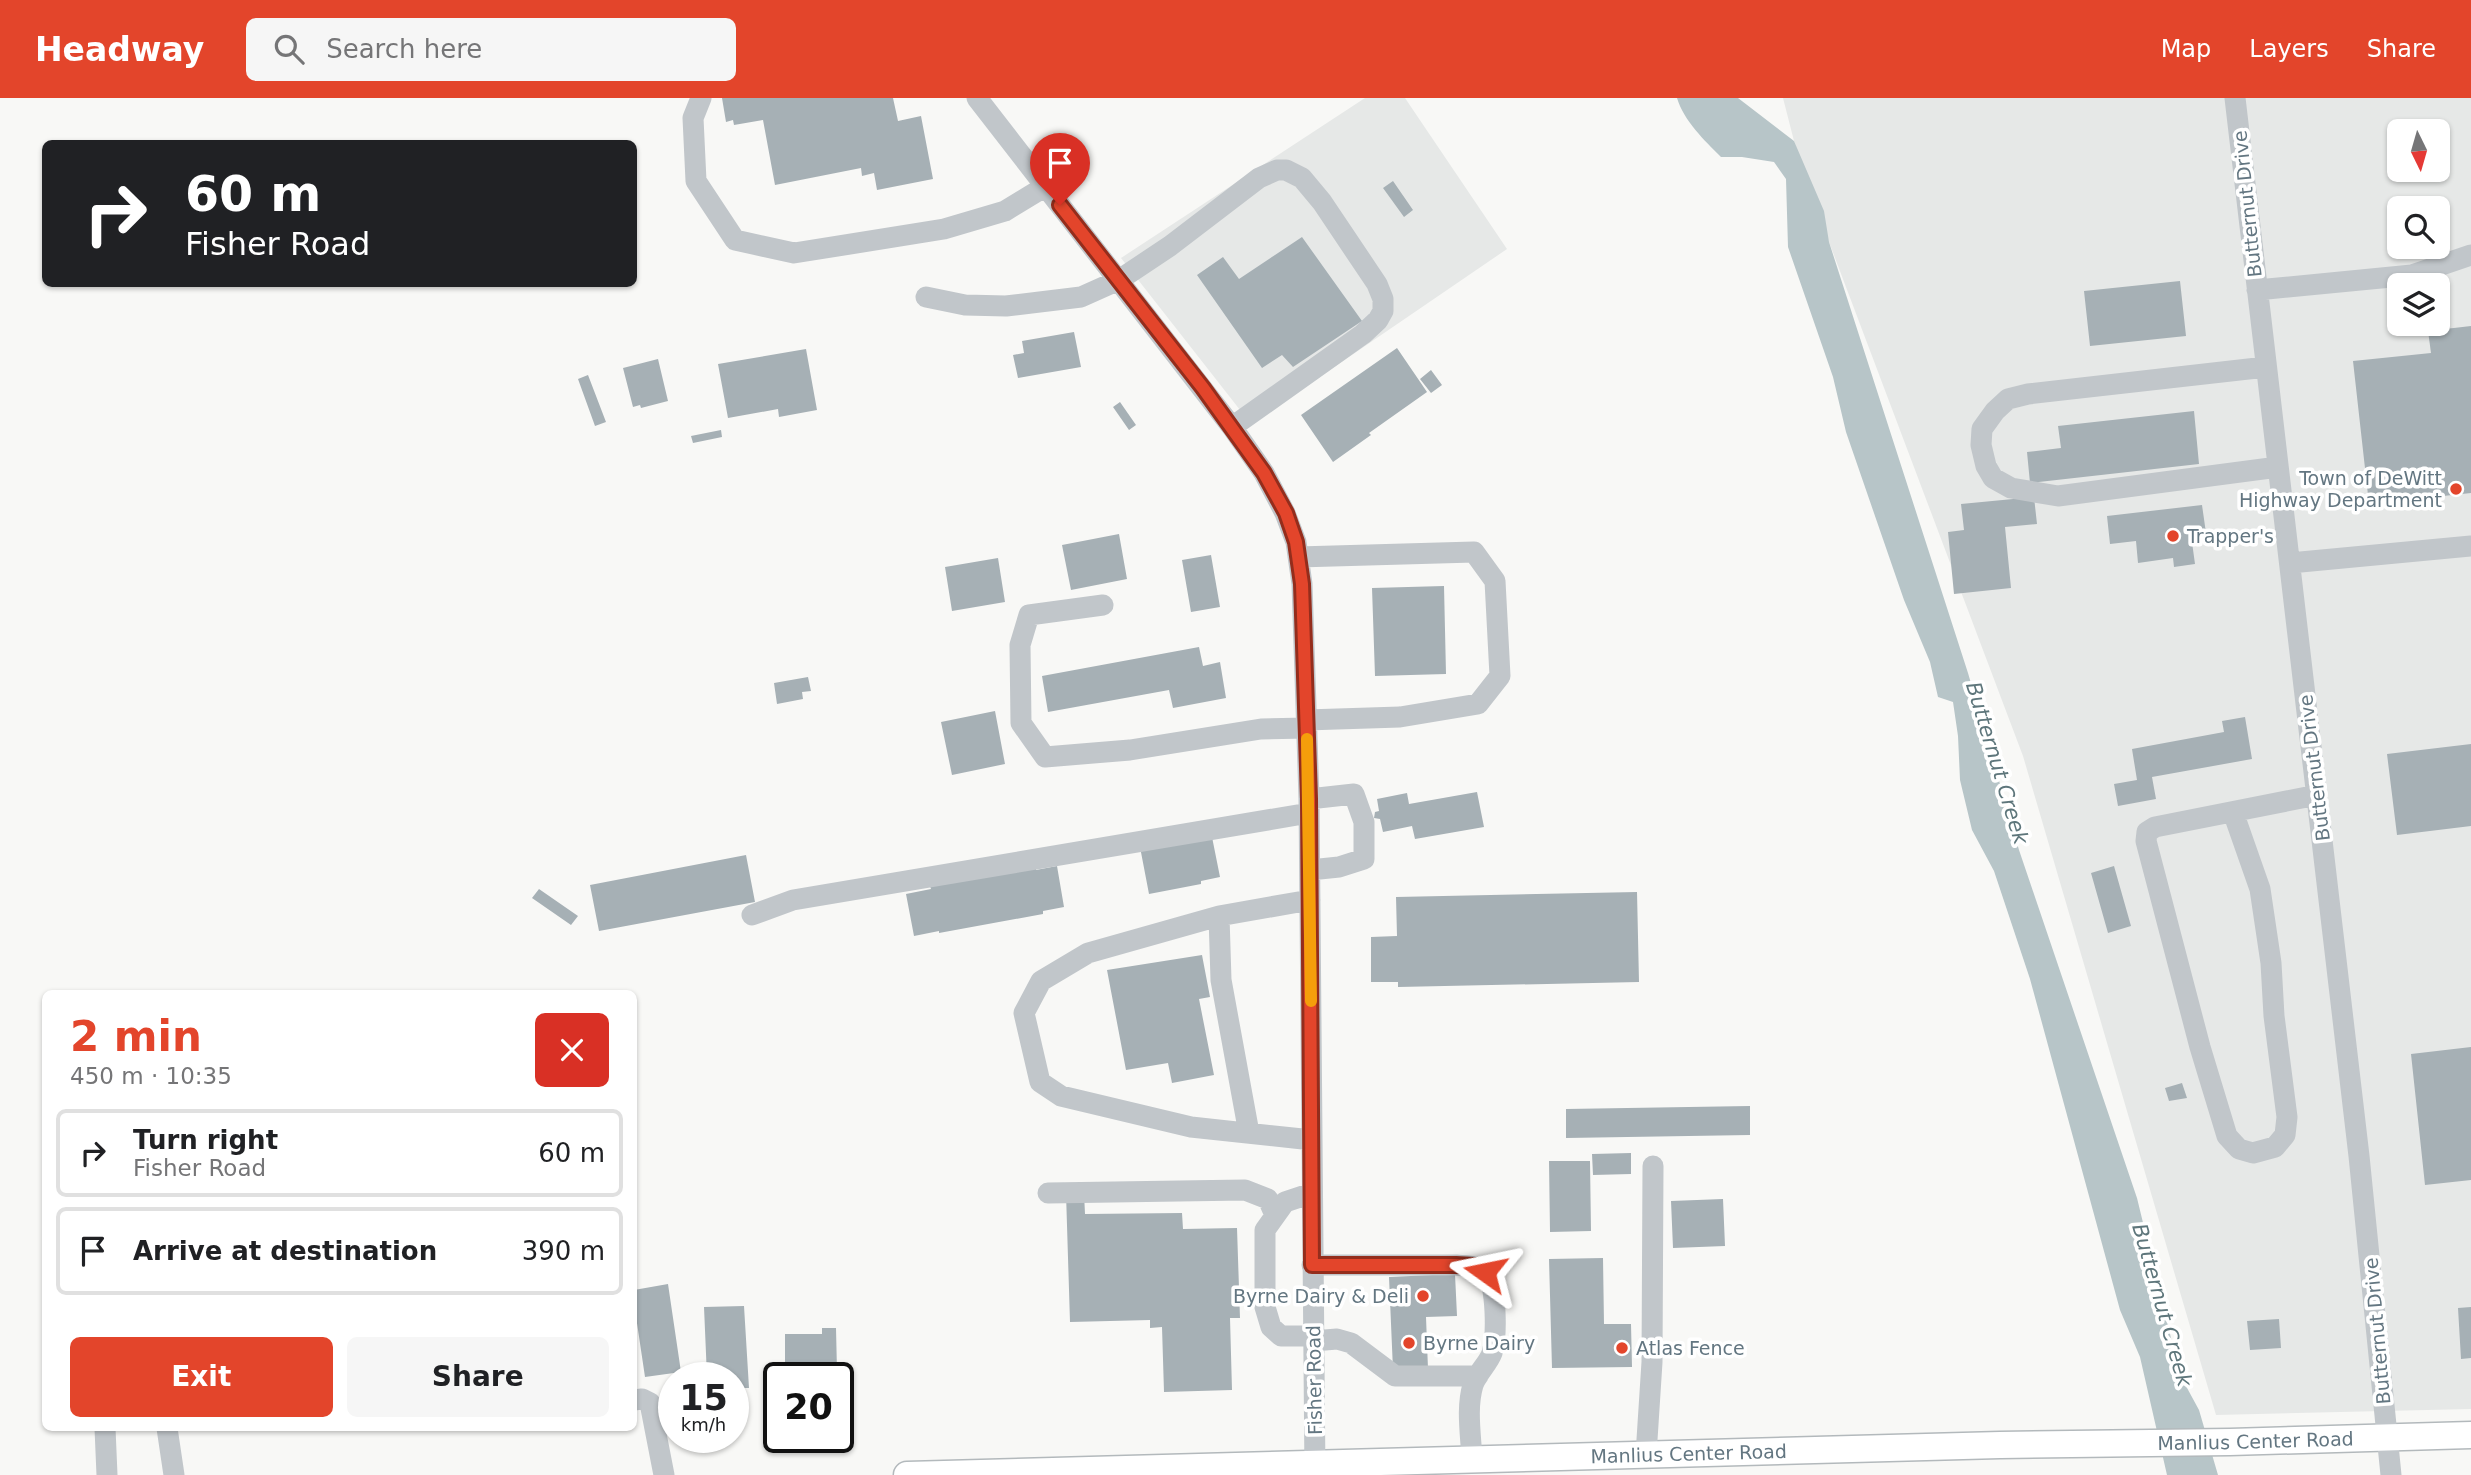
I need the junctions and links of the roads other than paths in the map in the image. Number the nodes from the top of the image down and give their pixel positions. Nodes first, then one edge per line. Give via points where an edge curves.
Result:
1 (701, 98) edge
2 (977, 98) edge
3 (2235, 98) edge
4 (1046, 186) junction
5 (2471, 255) edge
6 (1119, 280) junction
7 (2257, 290) junction
8 (926, 296) dead end
9 (2266, 367) junction
10 (1232, 427) junction
11 (2278, 467) junction
12 (2471, 545) edge
13 (1298, 557) junction
14 (2290, 563) junction
15 (1103, 605) dead end
16 (1306, 724) junction
17 (2317, 796) junction
18 (1309, 806) junction
19 (2233, 811) junction
20 (1310, 870) junction
21 (1310, 900) junction
22 (752, 915) dead end
23 (1219, 916) junction
24 (1249, 1133) junction
25 (1312, 1140) junction
26 (1653, 1166) dead end
27 (1048, 1193) dead end
28 (1312, 1193) junction
29 (1275, 1215) junction
30 (1312, 1265) junction
31 (1313, 1338) junction
32 (1478, 1376) junction
33 (637, 1400) edge
34 (106, 1431) edge
35 (167, 1431) edge
36 (2471, 1435) edge
37 (2386, 1438) junction
38 (1646, 1455) junction
39 (1472, 1460) junction
40 (1315, 1470) edge
41 (1093, 1473) edge
42 (107, 1475) edge
43 (174, 1475) edge
44 (664, 1475) edge
45 (907, 1475) edge
46 (2391, 1475) edge

1 - 4 street via 694,118 696,181 735,240 794,253 944,229 1005,211
2 - 4 street, Fisher Road
3 - 7 street, Butternut Drive
4 - 6 street, Fisher Road
5 - 7 street via 2412,275
6 - 8 street via 1081,298 1006,306 965,305
6 - 10 street, Fisher Road
6 - 10 street via 1269,173 1286,170 1301,178 1322,202 1377,284 1383,311 1363,334
7 - 9 street, Butternut Drive
9 - 11 street, Butternut Drive
9 - 11 street via 2008,399 1982,429 1981,445 1993,478 2011,488 2058,496
10 - 13 street, Fisher Road via 1286,513
11 - 14 street, Butternut Drive
12 - 14 street
13 - 16 street, Fisher Road
13 - 16 street via 1474,551 1495,581 1499,649 1500,676 1478,704 1400,717
14 - 17 street, Butternut Drive
15 - 16 street via 1029,615 1020,645 1021,723 1045,757 1130,750
16 - 18 street, Fisher Road
17 - 19 street
17 - 37 street, Butternut Drive
18 - 20 street, Fisher Road
18 - 20 street via 1354,794 1364,822 1364,859
18 - 22 street via 793,900
19 - 19 street via 2155,827 2147,832 2146,841 2227,1136 2239,1149 2253,1153 2274,1147 2285,1135 2287,1117 2266,921
20 - 21 street, Fisher Road
21 - 23 street
21 - 25 street, Fisher Road
23 - 24 street via 1221,979
23 - 24 street via 1088,953 1041,981 1024,1013 1040,1082 1062,1096 1191,1127
24 - 25 street
25 - 28 street, Fisher Road
26 - 38 street via 1652,1362
27 - 29 street via 1245,1190 1268,1199
28 - 29 street via 1285,1202
28 - 30 street, Fisher Road
29 - 31 street via 1265,1230 1265,1307 1271,1327 1281,1336
30 - 31 street, Fisher Road
30 - 32 street via 1456,1265 1485,1272 1494,1299 1494,1340 1492,1354
31 - 32 street via 1351,1343 1395,1376
31 - 40 street, Fisher Road
32 - 39 street via 1470,1402
33 - 44 street via 650,1403
34 - 42 street
35 - 43 street
36 - 37 main road, Manlius Center Road
37 - 38 main road, Manlius Center Road
37 - 46 street, Butternut Drive
38 - 39 main road, Manlius Center Road
39 - 40 main road, Manlius Center Road
40 - 41 main road, Manlius Center Road
41 - 45 main road, Manlius Center Road

